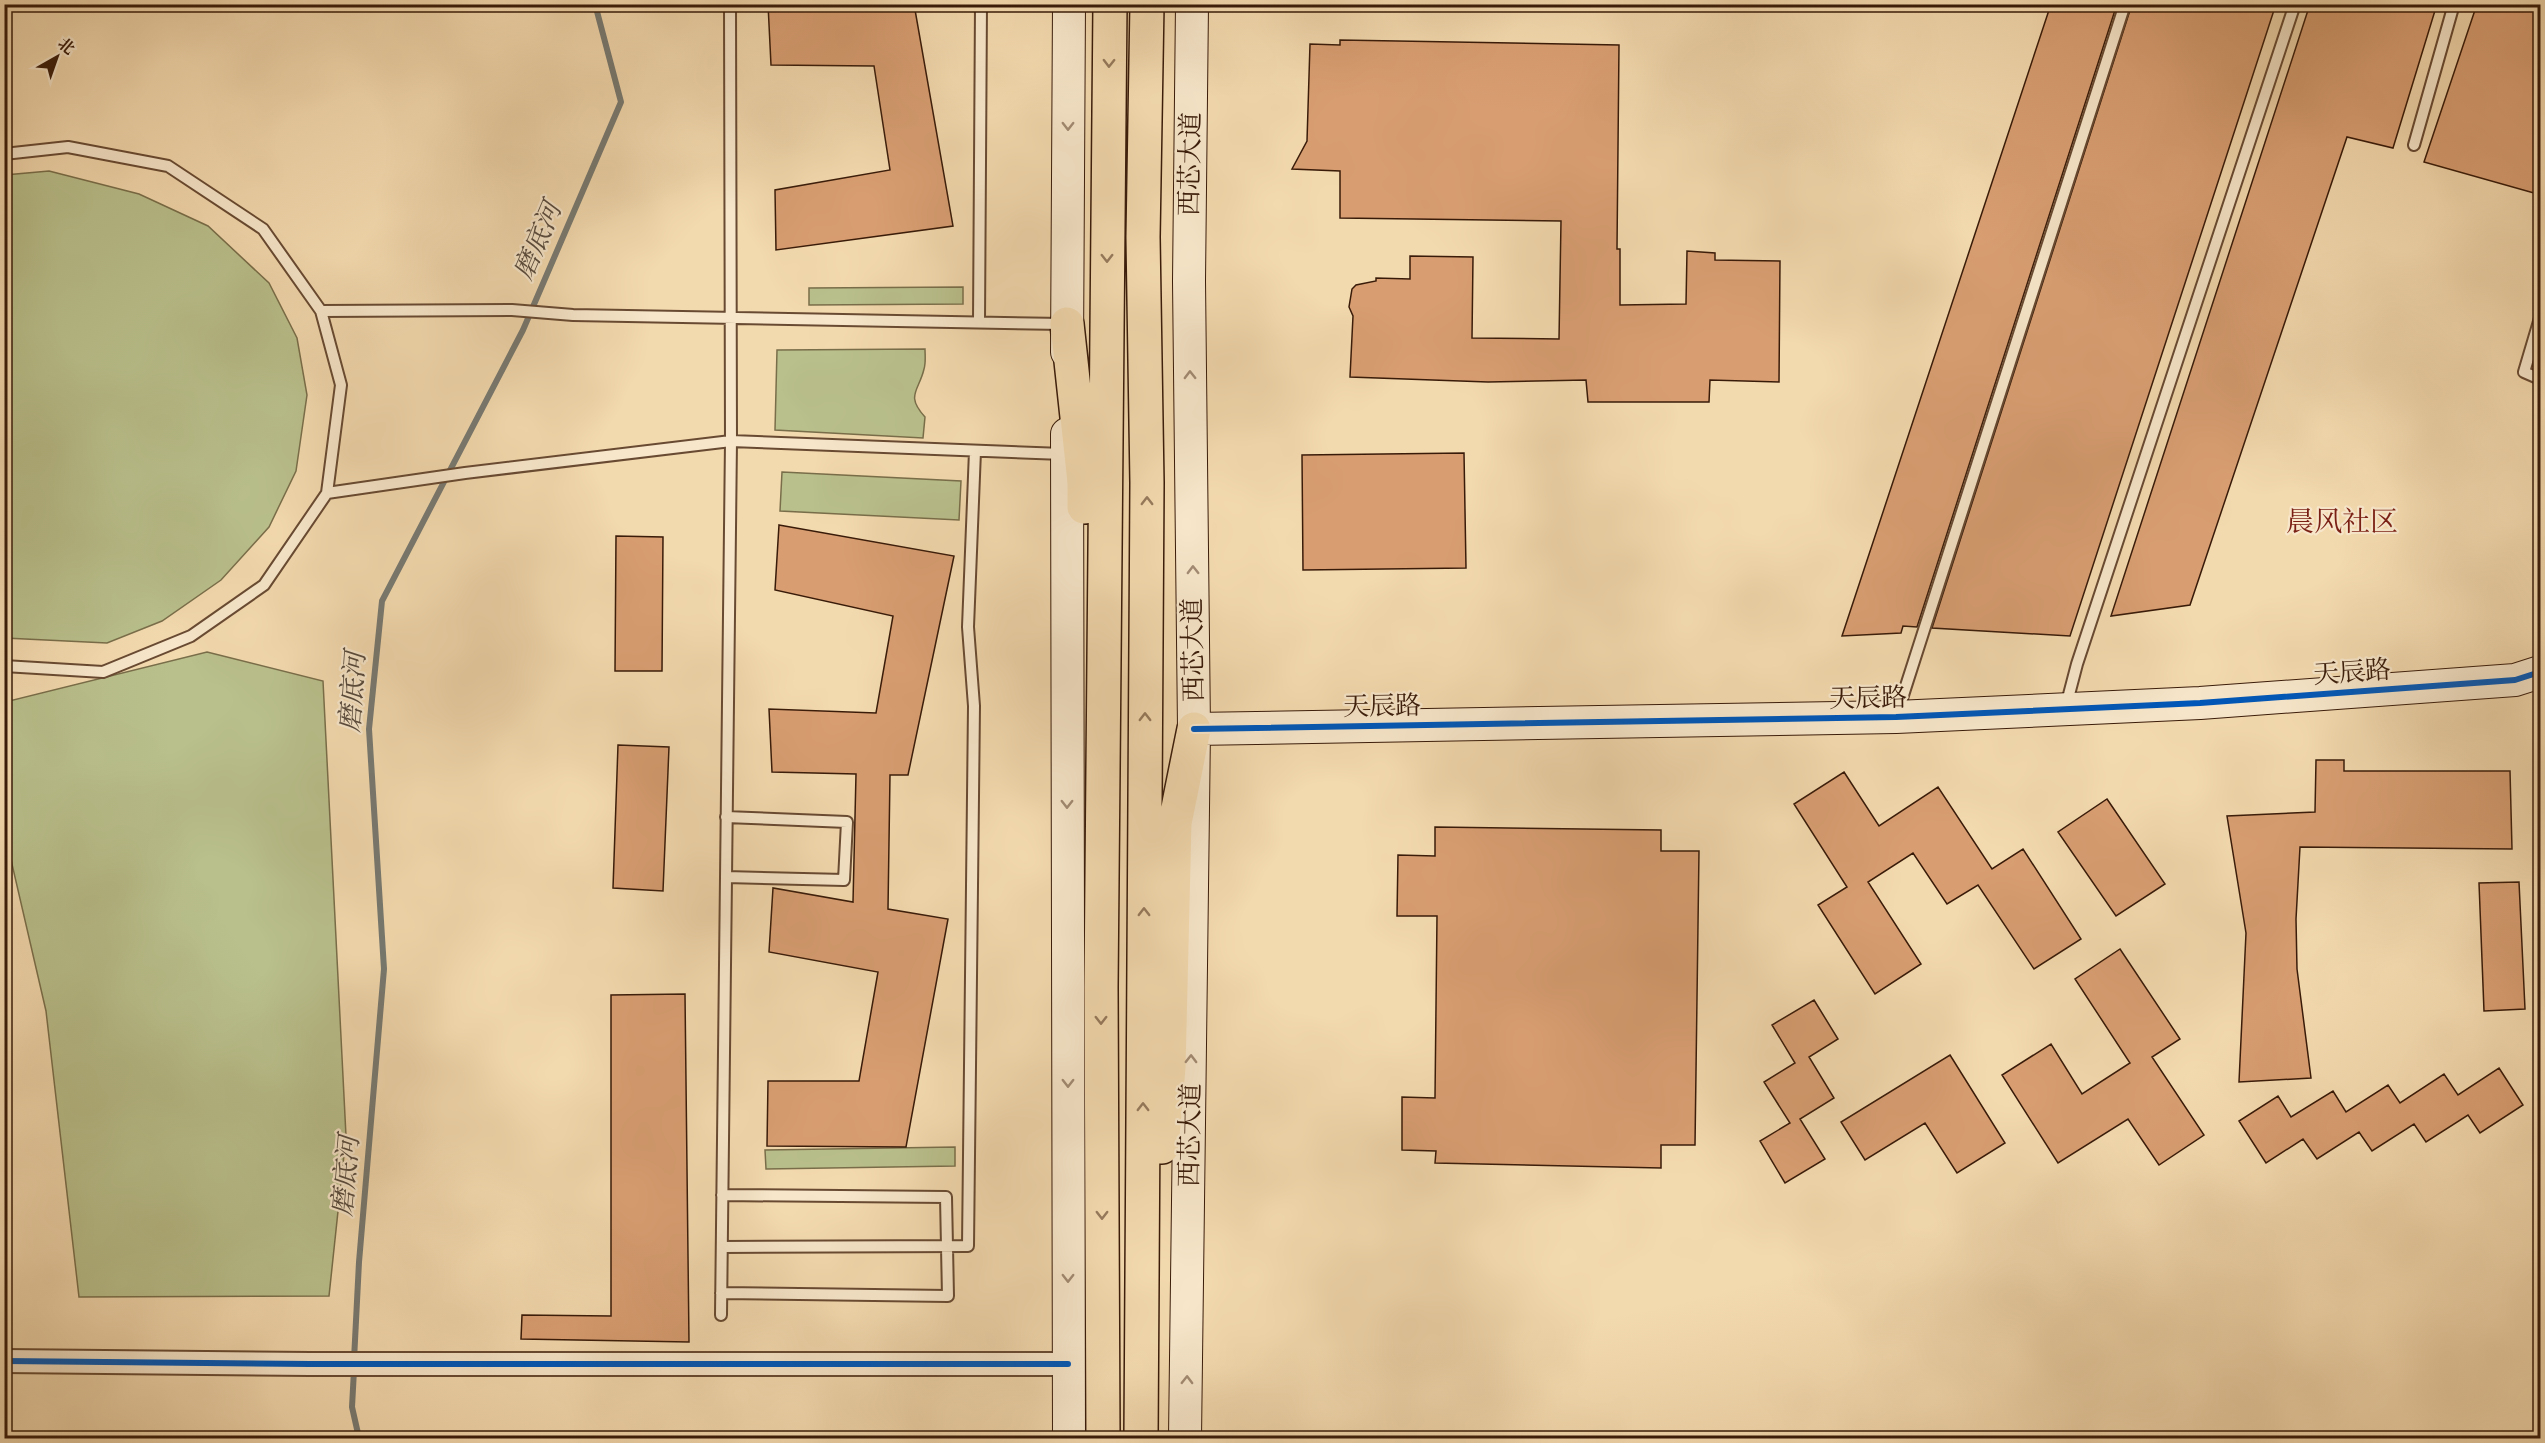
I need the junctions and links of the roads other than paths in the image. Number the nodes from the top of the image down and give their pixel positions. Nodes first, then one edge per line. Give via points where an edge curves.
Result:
1 (730, 4) edge
2 (981, 4) edge
3 (1069, 4) edge
4 (1110, 4) edge
5 (1146, 4) edge
6 (1192, 4) edge
7 (2125, 4) edge
8 (2295, 4) edge
9 (2454, 4) edge
10 (2414, 145) dead end
11 (4, 154) edge
12 (321, 310) junction
13 (731, 318) junction
14 (2541, 318) edge
15 (980, 322) junction
16 (1067, 324) junction
17 (2541, 379) edge
18 (730, 441) junction
19 (975, 451) junction
20 (1067, 454) junction
21 (327, 493) junction
22 (4, 666) edge
23 (2541, 672) edge
24 (2065, 710) junction
25 (1896, 717) junction
26 (1194, 729) junction
27 (726, 817) junction
28 (726, 877) junction
29 (1101, 987) junction
30 (722, 1195) junction
31 (947, 1246) junction
32 (722, 1247) junction
33 (721, 1293) junction
34 (721, 1314) dead end
35 (4, 1361) edge
36 (1068, 1364) junction
37 (1141, 1376) junction
38 (1069, 1438) edge
39 (1103, 1438) edge
40 (1140, 1438) edge
41 (1185, 1438) edge

1 - 13 lane
2 - 15 lane
3 -> 16 main road
4 -> 29 highway
37 -> 5 highway, 西芯大道
26 -> 6 main road, 西芯大道 via 1189,281
7 - 25 lane
8 - 24 lane
9 - 10 lane
11 - 12 lane via 68,147 168,166 263,229
12 - 13 lane via 512,310
12 - 21 lane via 341,385
13 - 15 lane
13 - 18 lane
14 - 17 lane via 2524,372
15 - 16 lane
16 - 20 main road
16 - 29 highway via 1084,482 1085,745
18 - 19 lane
18 - 21 lane
18 - 27 lane
19 - 20 lane
19 - 31 lane via 968,627 974,706 968,1246
20 -> 36 main road
21 - 22 lane via 264,585 191,636 103,672
23 - 24 main road, 天辰路 via 2515,680
24 - 25 main road, 天辰路
25 - 26 main road, 天辰路
26 - 37 highway via 1175,823 1169,1068
41 -> 26 main road, 西芯大道
27 - 28 lane
27 - 28 lane via 846,822 844,880
28 - 30 lane
29 -> 39 highway
30 - 31 lane via 946,1197
30 - 32 lane
31 - 32 lane
31 - 33 lane via 948,1296
32 - 33 lane
33 - 34 lane
35 - 36 street
36 - 38 main road
37 - 40 highway, 西芯大道

